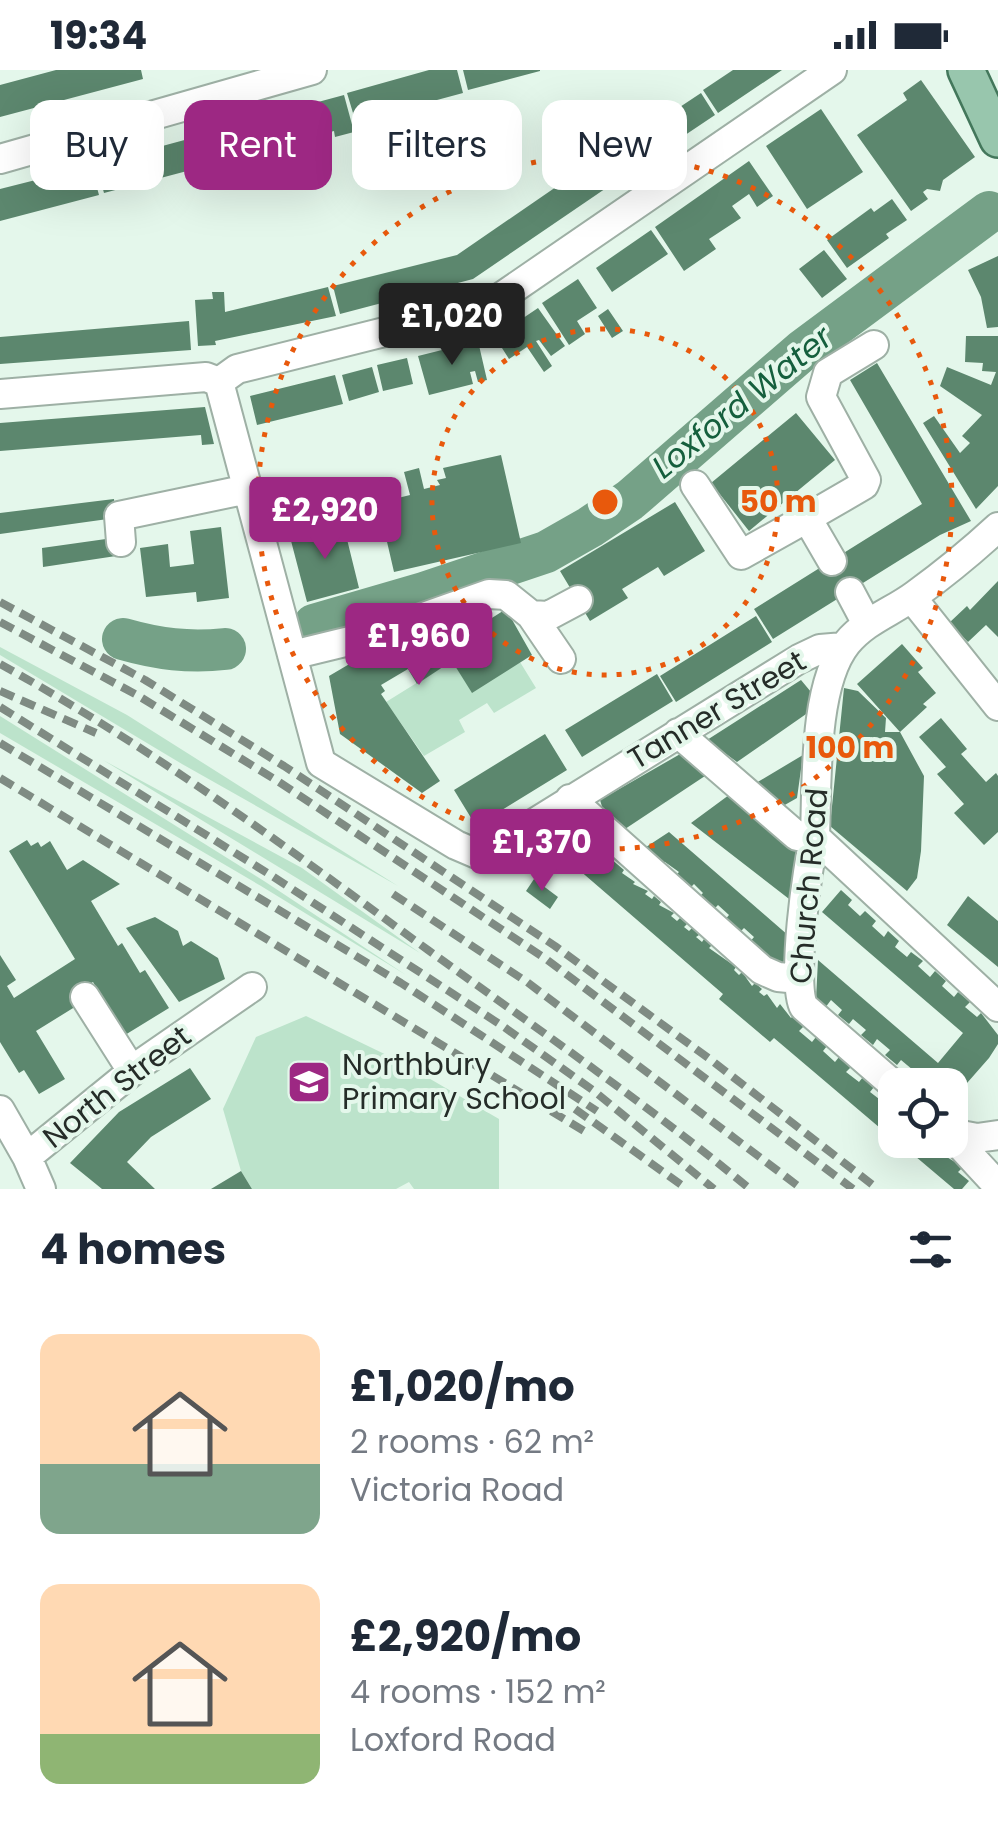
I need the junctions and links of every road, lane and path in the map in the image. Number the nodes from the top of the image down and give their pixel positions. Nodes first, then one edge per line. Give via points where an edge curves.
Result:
1 (312, 70) edge
2 (832, 70) edge
3 (966, 70) edge
4 (998, 139) edge
5 (0, 159) edge
6 (874, 344) dead end
7 (219, 382) junction
8 (0, 394) edge
9 (695, 485) dead end
10 (248, 489) junction
11 (807, 518) junction
12 (998, 527) edge
13 (121, 542) dead end
14 (832, 561) dead end
15 (850, 592) dead end
16 (912, 598) junction
17 (578, 600) dead end
18 (531, 615) junction
19 (867, 624) junction
20 (844, 647) junction
21 (292, 655) junction
22 (561, 659) dead end
23 (998, 706) edge
24 (678, 733) junction
25 (570, 799) junction
26 (816, 837) junction
27 (799, 978) junction
28 (85, 998) dead end
29 (245, 1001) dead end
30 (998, 1007) edge
31 (132, 1071) junction
32 (878, 1071) edge
33 (0, 1110) edge
34 (998, 1135) edge
35 (968, 1136) edge
36 (968, 1153) edge
37 (27, 1157) junction
38 (998, 1186) edge
39 (41, 1189) edge

1 - 5 street
2 - 7 street via 488,306 237,369
3 - 4 main road
6 - 11 street via 828,373 821,398 866,480
7 - 8 street
7 - 10 street
9 - 11 street via 741,555
10 - 13 street via 119,516
10 - 21 street
11 - 14 street
12 - 16 street, Tanner Street
15 - 19 street
16 - 19 street, Tanner Street
16 - 23 street
17 - 18 street via 548,616
18 - 21 street via 506,595 489,594
18 - 22 street
19 - 20 street, Tanner Street
20 - 24 street, Tanner Street via 812,652
20 - 26 street, Church Road via 826,691
21 - 25 street, Tanner Street via 320,763 456,846 477,854
24 - 25 street, Tanner Street
24 - 26 street via 797,836
25 - 27 street via 762,970
26 - 27 street, Church Road
26 - 30 street
27 - 32 street, Church Road via 804,1007
28 - 31 street
29 - 31 street, North Street
31 - 37 street, North Street
33 - 37 street
34 - 35 street
36 - 38 street
37 - 39 street, North Street

